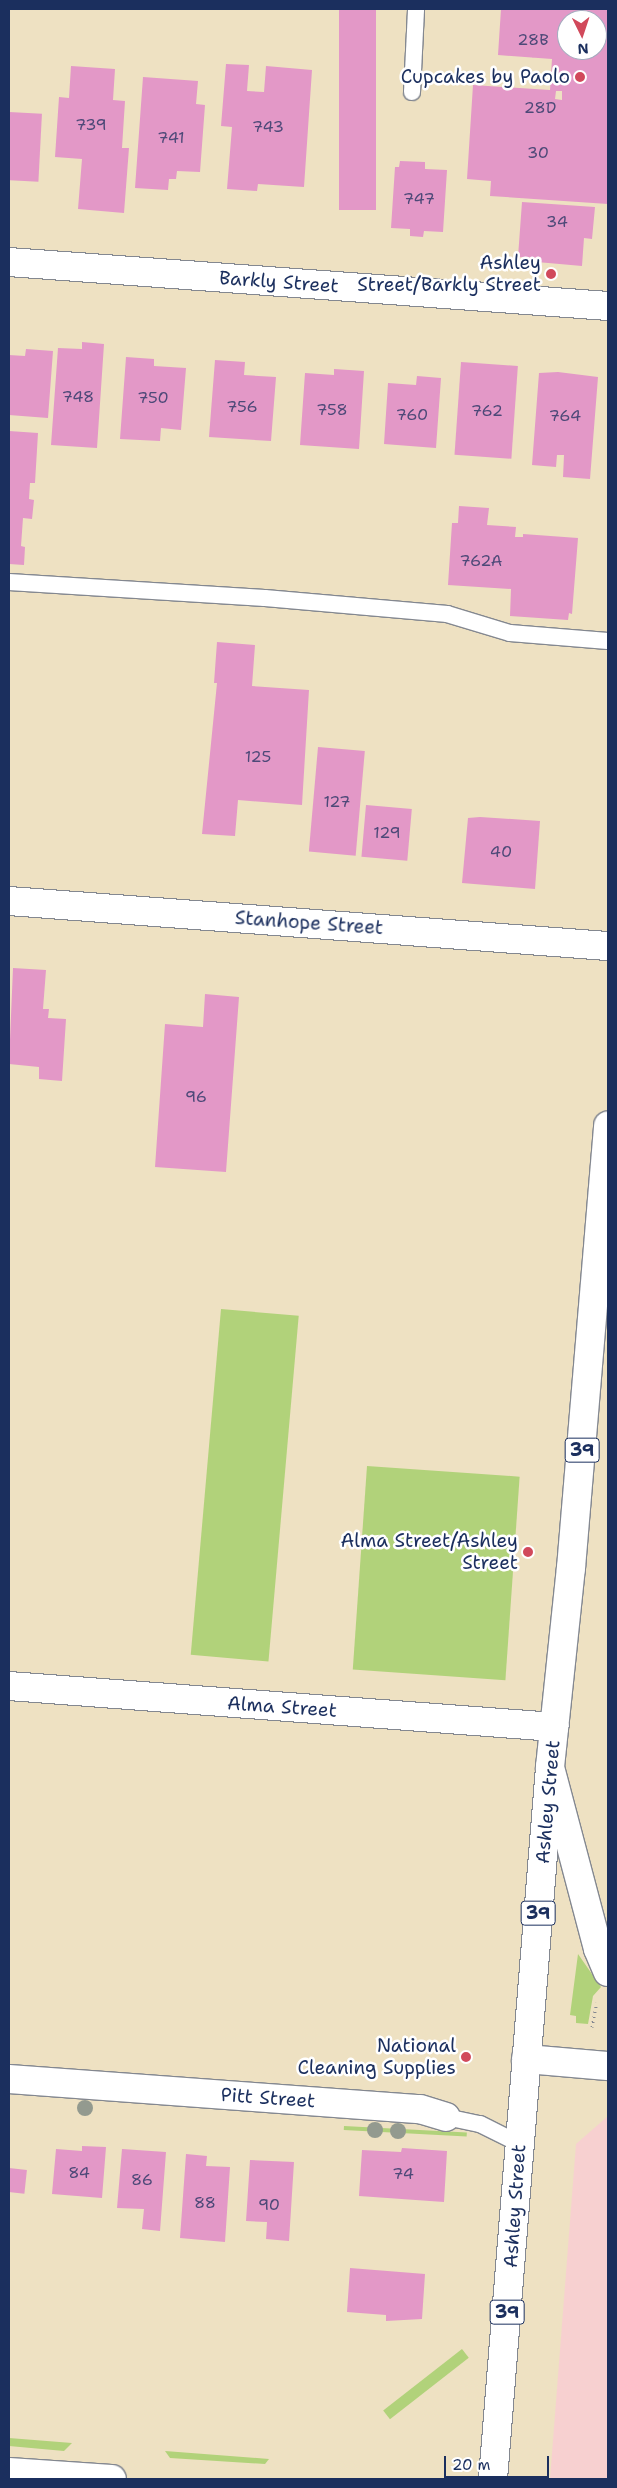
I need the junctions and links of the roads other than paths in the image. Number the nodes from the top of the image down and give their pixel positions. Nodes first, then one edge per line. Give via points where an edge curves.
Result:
1 (416, 9) edge
2 (412, 92) dead end
3 (9, 262) edge
4 (608, 306) edge
5 (9, 582) edge
6 (608, 641) edge
7 (9, 901) edge
8 (608, 946) edge
9 (608, 1126) edge
10 (605, 1210) edge
11 (600, 1326) edge
12 (9, 1686) edge
13 (554, 1727) junction
14 (550, 1767) junction
15 (604, 1984) edge
16 (526, 2059) junction
17 (608, 2066) edge
18 (9, 2079) edge
19 (446, 2117) joint
20 (520, 2144) junction
21 (9, 2472) edge
22 (112, 2479) edge
23 (493, 2479) edge

1 - 2 lane
3 - 4 street, Barkly Street
5 - 6 lane via 265,598 447,614 510,633
7 - 8 street, Stanhope Street
9 - 10 street, Ashley Street / 39
10 - 11 street, Ashley Street / 39
11 - 13 street, Ashley Street / 39
12 - 13 street, Alma Street
13 - 14 street, Ashley Street / 39
14 - 15 street via 598,1949
14 - 16 street, Ashley Street / 39
16 - 17 street
16 - 20 street, Ashley Street / 39
18 - 19 street, Pitt Street via 420,2109
19 - 20 lane, Pitt Street via 480,2124
20 - 23 street, Ashley Street / 39
21 - 22 street

